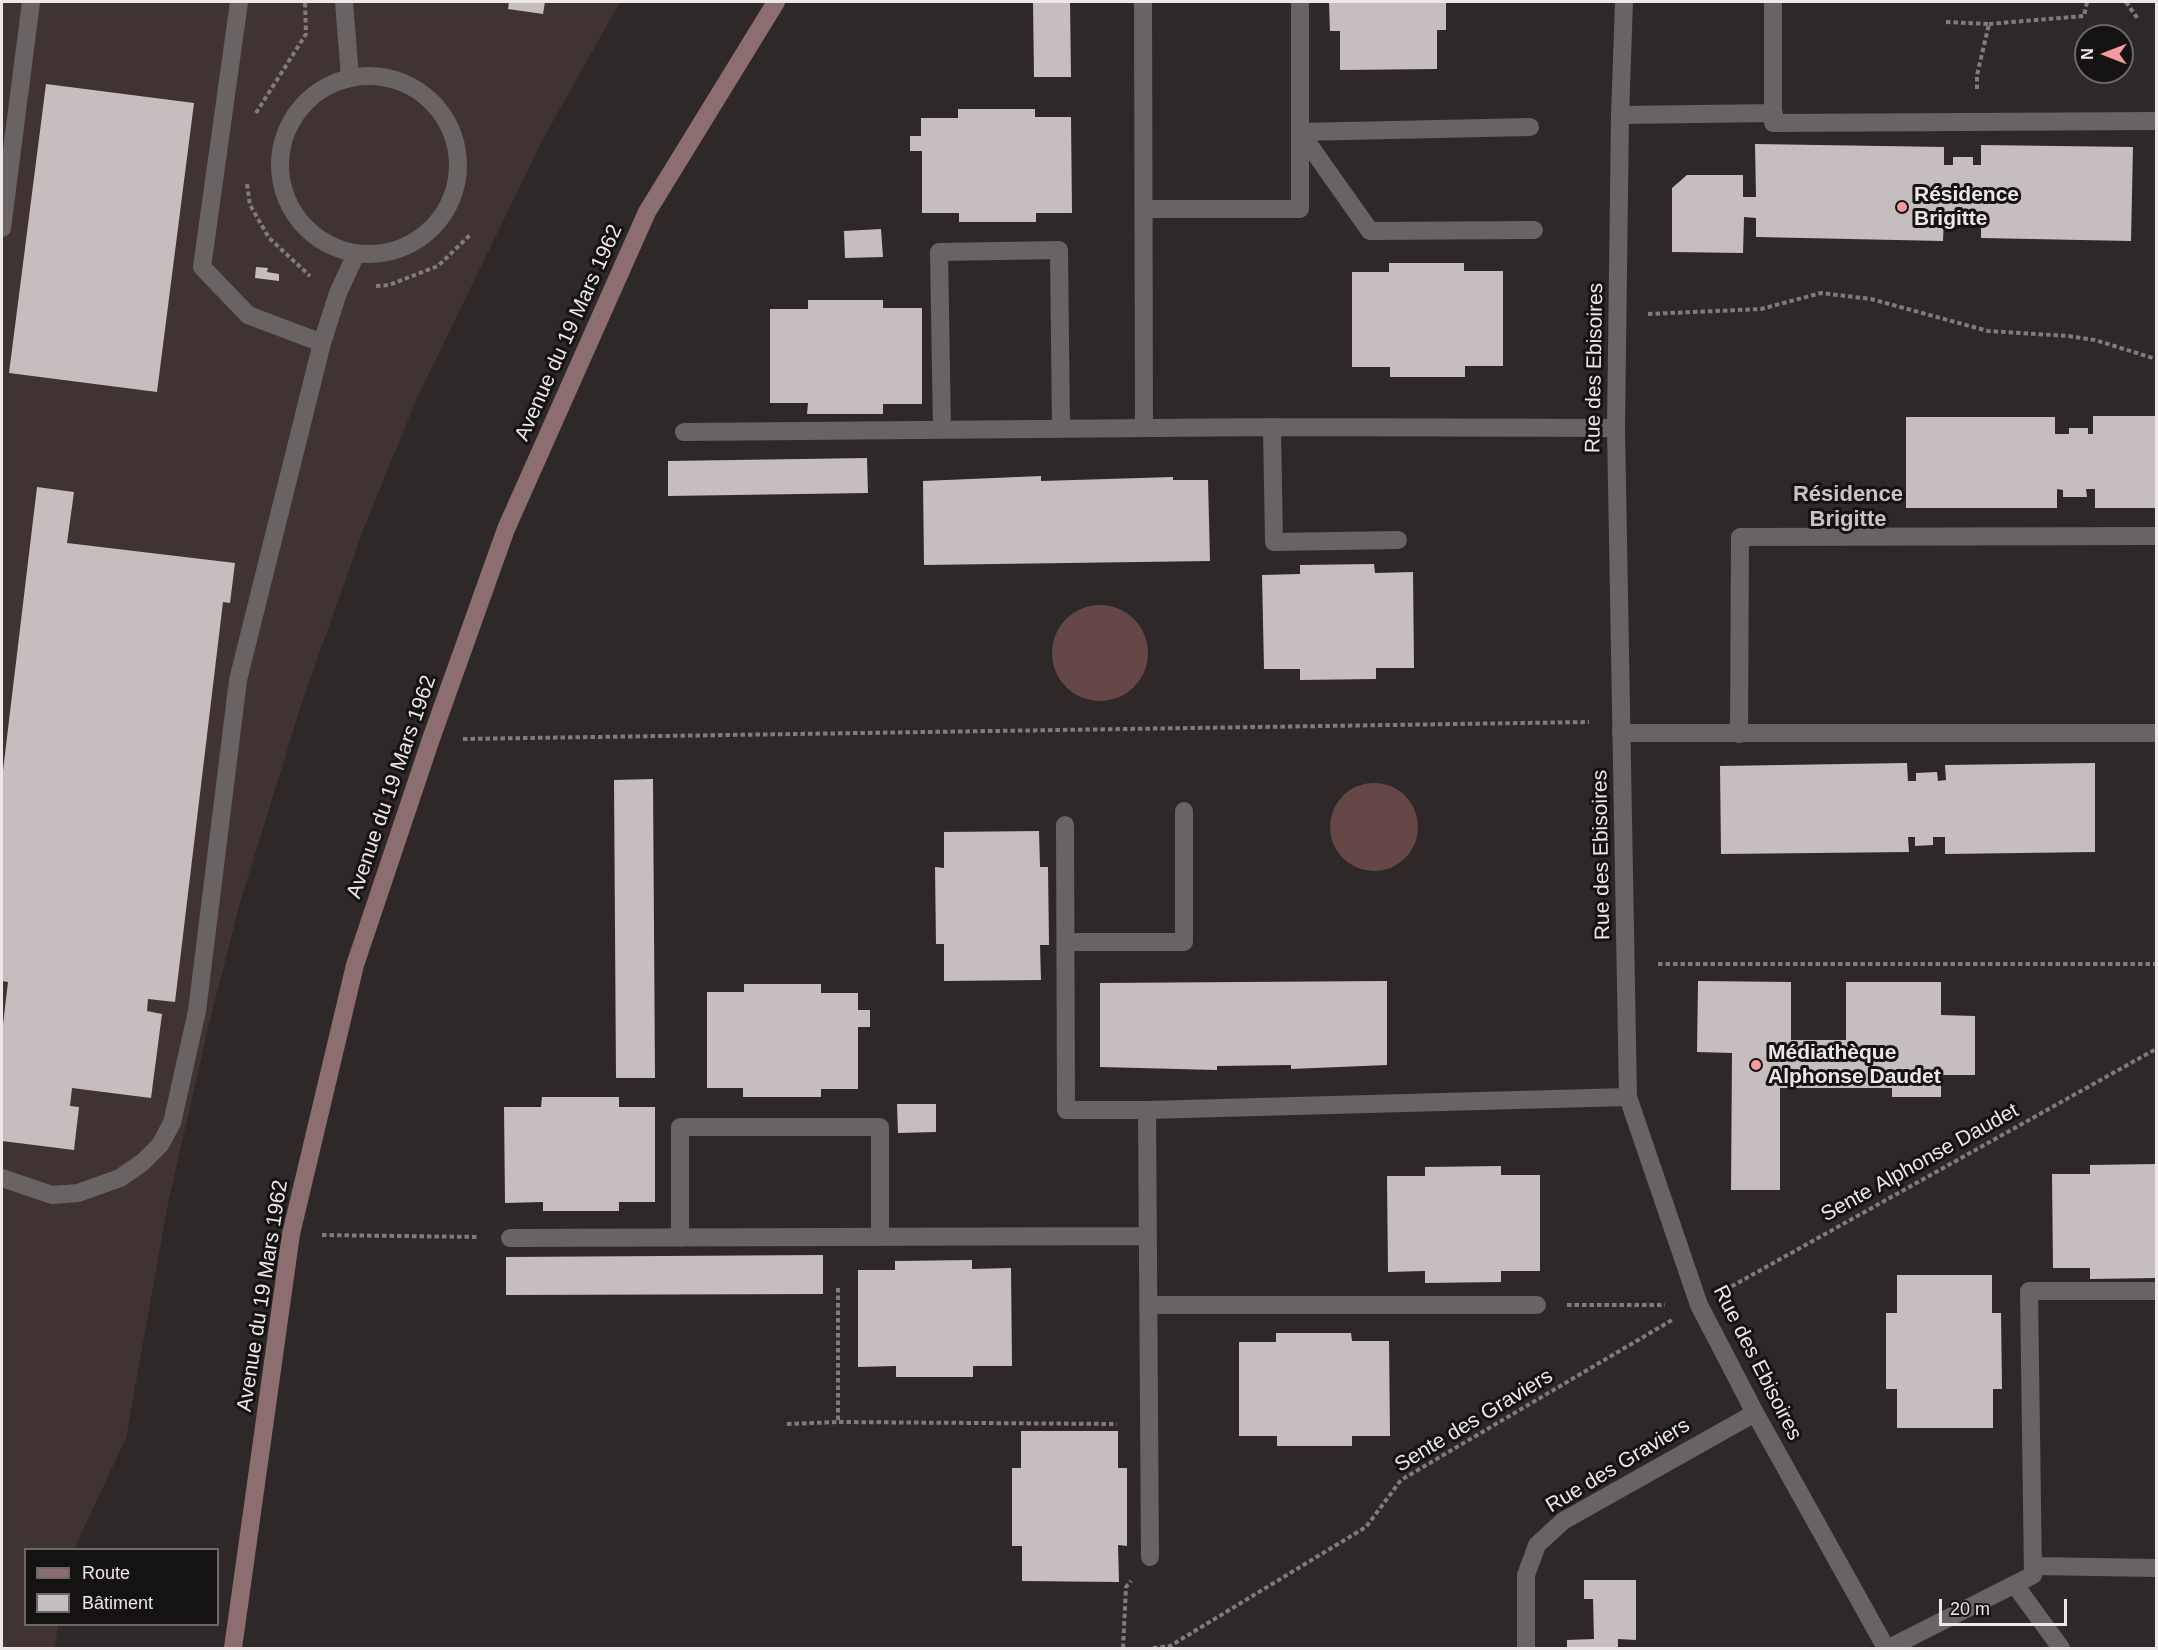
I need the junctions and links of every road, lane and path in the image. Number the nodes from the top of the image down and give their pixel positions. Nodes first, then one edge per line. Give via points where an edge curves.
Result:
1 (31, 2) edge
2 (239, 2) edge
3 (305, 2) edge
4 (344, 2) edge
5 (777, 2) edge
6 (1143, 2) edge
7 (1300, 2) edge
8 (1624, 2) edge
9 (1773, 2) edge
10 (2087, 2) edge
11 (2126, 2) edge
12 (2138, 19) dead end
13 (1946, 22) dead end
14 (1989, 24) junction
15 (350, 77) junction
16 (1977, 87) dead end
17 (1774, 113) junction
18 (1620, 115) junction
19 (253, 117) dead end
20 (2157, 121) edge
21 (1530, 127) dead end
22 (1300, 132) junction
23 (246, 174) dead end
24 (1144, 209) junction
25 (2, 228) edge
26 (1534, 230) dead end
27 (470, 235) dead end
28 (356, 254) junction
29 (343, 284) junction
30 (1618, 316) junction
31 (322, 343) junction
32 (2157, 359) edge
33 (1272, 427) junction
34 (1616, 428) junction
35 (1061, 429) junction
36 (1144, 429) junction
37 (942, 430) junction
38 (684, 432) dead end
39 (2157, 536) edge
40 (1398, 540) dead end
41 (1621, 732) junction
42 (2157, 733) edge
43 (1739, 734) junction
44 (430, 739) junction
45 (1184, 811) dead end
46 (1065, 825) dead end
47 (1066, 942) junction
48 (1627, 964) junction
49 (2157, 964) edge
50 (2157, 1048) edge
51 (1628, 1096) junction
52 (1146, 1110) junction
53 (2, 1178) edge
54 (291, 1234) junction
55 (1147, 1236) junction
56 (880, 1237) junction
57 (510, 1238) joint
58 (680, 1238) junction
59 (838, 1288) dead end
60 (2157, 1291) edge
61 (1148, 1305) junction
62 (1538, 1305) joint
63 (1699, 1305) junction
64 (1755, 1413) junction
65 (838, 1422) junction
66 (788, 1424) dead end
67 (1149, 1424) junction
68 (1150, 1557) joint
69 (2033, 1566) junction
70 (2157, 1568) edge
71 (2015, 1585) junction
72 (232, 1648) edge
73 (1123, 1648) edge
74 (1153, 1648) edge
75 (1526, 1648) edge
76 (1888, 1648) edge
77 (2061, 1648) edge

1 - 25 street
2 - 31 street via 202,267 248,315
3 - 19 path via 306,34
4 - 15 street
5 - 44 main road, Avenue du 19 Mars 1962 via 647,212 506,529
6 - 24 street
7 - 22 street
8 - 18 street, Rue des Ebisoires
9 - 17 street
10 - 14 path via 2084,16
11 - 12 path
13 - 14 path
14 - 16 path
15 - 28 street via 324,87 298,112 287,128 280,154 281,182 290,208 307,230 330,245
15 - 28 street via 380,76 409,85 433,103 450,128 458,158 455,188 442,216 426,234 381,254
17 - 18 street
17 - 20 street via 1773,123
18 - 30 street, Rue des Ebisoires
21 - 22 street
22 - 24 street via 1300,209
22 - 26 street via 1370,231
23 - 29 path via 250,205 269,238 311,276
24 - 36 street
27 - 29 path via 438,266 389,285
28 - 29 street
29 - 31 street
30 - 32 path via 1761,309 1821,293 1871,299 1988,331 2095,340
30 - 34 street, Rue des Ebisoires
31 - 53 street via 238,680 197,1011 172,1123 160,1145 143,1162 120,1178 78,1193 52,1195
33 - 34 street
33 - 36 street
33 - 40 street via 1274,542
34 - 41 street, Rue des Ebisoires
35 - 36 street
35 - 37 street
35 - 37 street via 1059,250 939,252
37 - 38 street
39 - 43 street via 1740,537
41 - 43 street
41 - 44 path via 1581,722
41 - 48 street, Rue des Ebisoires
42 - 43 street
44 - 54 main road, Avenue du 19 Mars 1962 via 355,965
45 - 47 street via 1184,942
46 - 47 street
47 - 52 street via 1066,1110
48 - 49 path
48 - 51 street, Rue des Ebisoires
50 - 63 path, Sente Alphonse Daudet
51 - 52 street
51 - 63 street, Rue des Ebisoires
52 - 55 street
54 - 57 path
54 - 72 main road, Avenue du 19 Mars 1962
55 - 56 street
55 - 61 street
56 - 58 street
56 - 58 street via 880,1126 680,1127
57 - 58 street
59 - 65 path
60 - 69 street via 2029,1291
61 - 62 street
61 - 67 street
62 - 63 path
63 - 64 street, Rue des Ebisoires
63 - 74 path, Sente des Graviers via 1401,1480 1366,1527 1170,1646
64 - 75 street, Rue des Graviers via 1563,1521 1538,1545 1526,1575
64 - 76 street, Rue des Ebisoires
65 - 66 path
65 - 67 path
67 - 68 street
68 - 73 path via 1126,1587
69 - 70 street
69 - 71 street via 2033,1575
71 - 76 street
71 - 77 street

